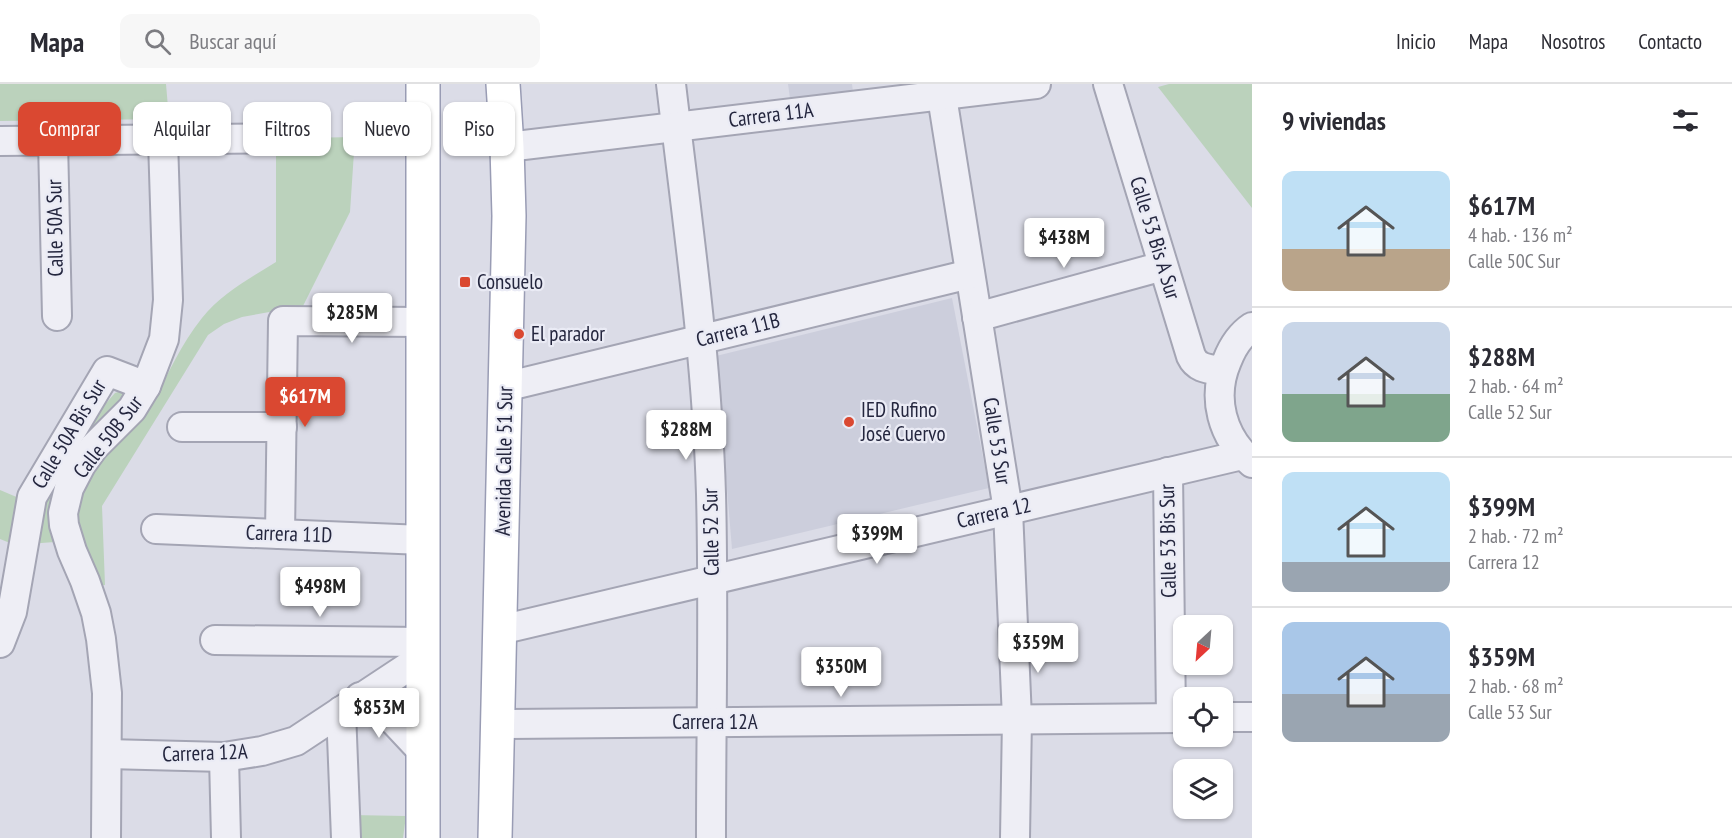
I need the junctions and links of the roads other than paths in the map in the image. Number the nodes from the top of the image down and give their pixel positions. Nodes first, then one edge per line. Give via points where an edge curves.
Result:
1 (423, 84) edge
2 (503, 84) edge
3 (671, 84) edge
4 (1036, 84) edge
5 (1108, 84) edge
6 (941, 89) edge
7 (504, 102) edge
8 (676, 126) junction
9 (0, 141) edge
10 (18, 141) edge
11 (515, 146) edge
12 (53, 156) edge
13 (164, 156) edge
14 (507, 156) edge
15 (1163, 266) junction
16 (970, 274) junction
17 (57, 316) dead end
18 (977, 317) junction
19 (422, 322) junction
20 (1252, 327) edge
21 (700, 339) junction
22 (1222, 371) junction
23 (146, 386) junction
24 (505, 387) junction
25 (282, 427) junction
26 (182, 428) dead end
27 (1247, 459) edge
28 (1167, 472) junction
29 (1008, 510) junction
30 (156, 529) dead end
31 (280, 534) junction
32 (423, 540) junction
33 (712, 580) junction
34 (500, 630) junction
35 (216, 640) dead end
36 (0, 643) edge
37 (423, 650) junction
38 (1176, 687) edge
39 (350, 704) junction
40 (1233, 717) edge
41 (1252, 717) edge
42 (1173, 718) edge
43 (1017, 719) junction
44 (711, 722) junction
45 (498, 724) junction
46 (423, 752) junction
47 (107, 754) junction
48 (224, 757) junction
49 (423, 799) junction
50 (106, 838) edge
51 (226, 838) edge
52 (346, 838) edge
53 (415, 838) edge
54 (423, 838) edge
55 (495, 838) edge
56 (711, 838) edge
57 (1015, 838) edge

1 - 19 main road
2 - 7 main road, Avenida Calle 51 Sur
3 - 8 street, Calle 52 Sur
4 - 6 street, Carrera 11A
5 - 15 street, Calle 53 Bis A Sur
6 - 8 street, Carrera 11A
6 - 16 street, Calle 53 Sur
8 - 11 street, Carrera 11A
8 - 21 street, Calle 52 Sur
9 - 10 street
12 - 17 street, Calle 50A Sur
13 - 23 street, Calle 50B Sur via 167,322
14 - 24 main road, Avenida Calle 51 Sur
15 - 18 street
15 - 22 street, Calle 53 Bis A Sur via 1193,361 1202,368
16 - 18 street, Calle 53 Sur
16 - 21 street, Carrera 11B
18 - 29 street, Calle 53 Sur
19 - 25 street via 283,321
19 - 32 main road
20 - 22 street via 1232,348
21 - 24 street, Carrera 11B
21 - 33 street, Calle 52 Sur
22 - 27 street via 1222,416 1232,440
23 - 36 street, Calle 50A Bis Sur via 107,371 32,497 12,612
23 - 47 street, Calle 50B Sur via 132,409 81,465 69,488 63,513 72,552 96,612 107,693
24 - 34 main road, Avenida Calle 51 Sur
25 - 26 street
25 - 31 street
27 - 28 street, Carrera 12
28 - 29 street, Carrera 12
28 - 38 street, Calle 53 Bis Sur
29 - 33 street, Carrera 12
29 - 43 street, Calle 53 Sur
30 - 31 street, Carrera 11D
31 - 32 street, Carrera 11D
32 - 37 main road
33 - 34 street, Carrera 12
33 - 44 street, Calle 52 Sur
34 - 45 main road, Avenida Calle 51 Sur
35 - 37 street
37 - 39 street, Carrera 12A
37 - 46 main road
39 - 46 street via 394,721
39 - 48 street, Carrera 12A via 296,741
39 - 52 street
40 - 41 street
42 - 43 street, Carrera 12A
43 - 44 street, Carrera 12A
43 - 57 street, Calle 53 Sur
44 - 45 street, Carrera 12A
44 - 56 street, Calle 52 Sur
45 - 55 main road, Avenida Calle 51 Sur
46 - 49 main road
47 - 48 street, Carrera 12A
47 - 50 street, Calle 50B Sur
48 - 51 street
49 - 53 street
49 - 54 main road

